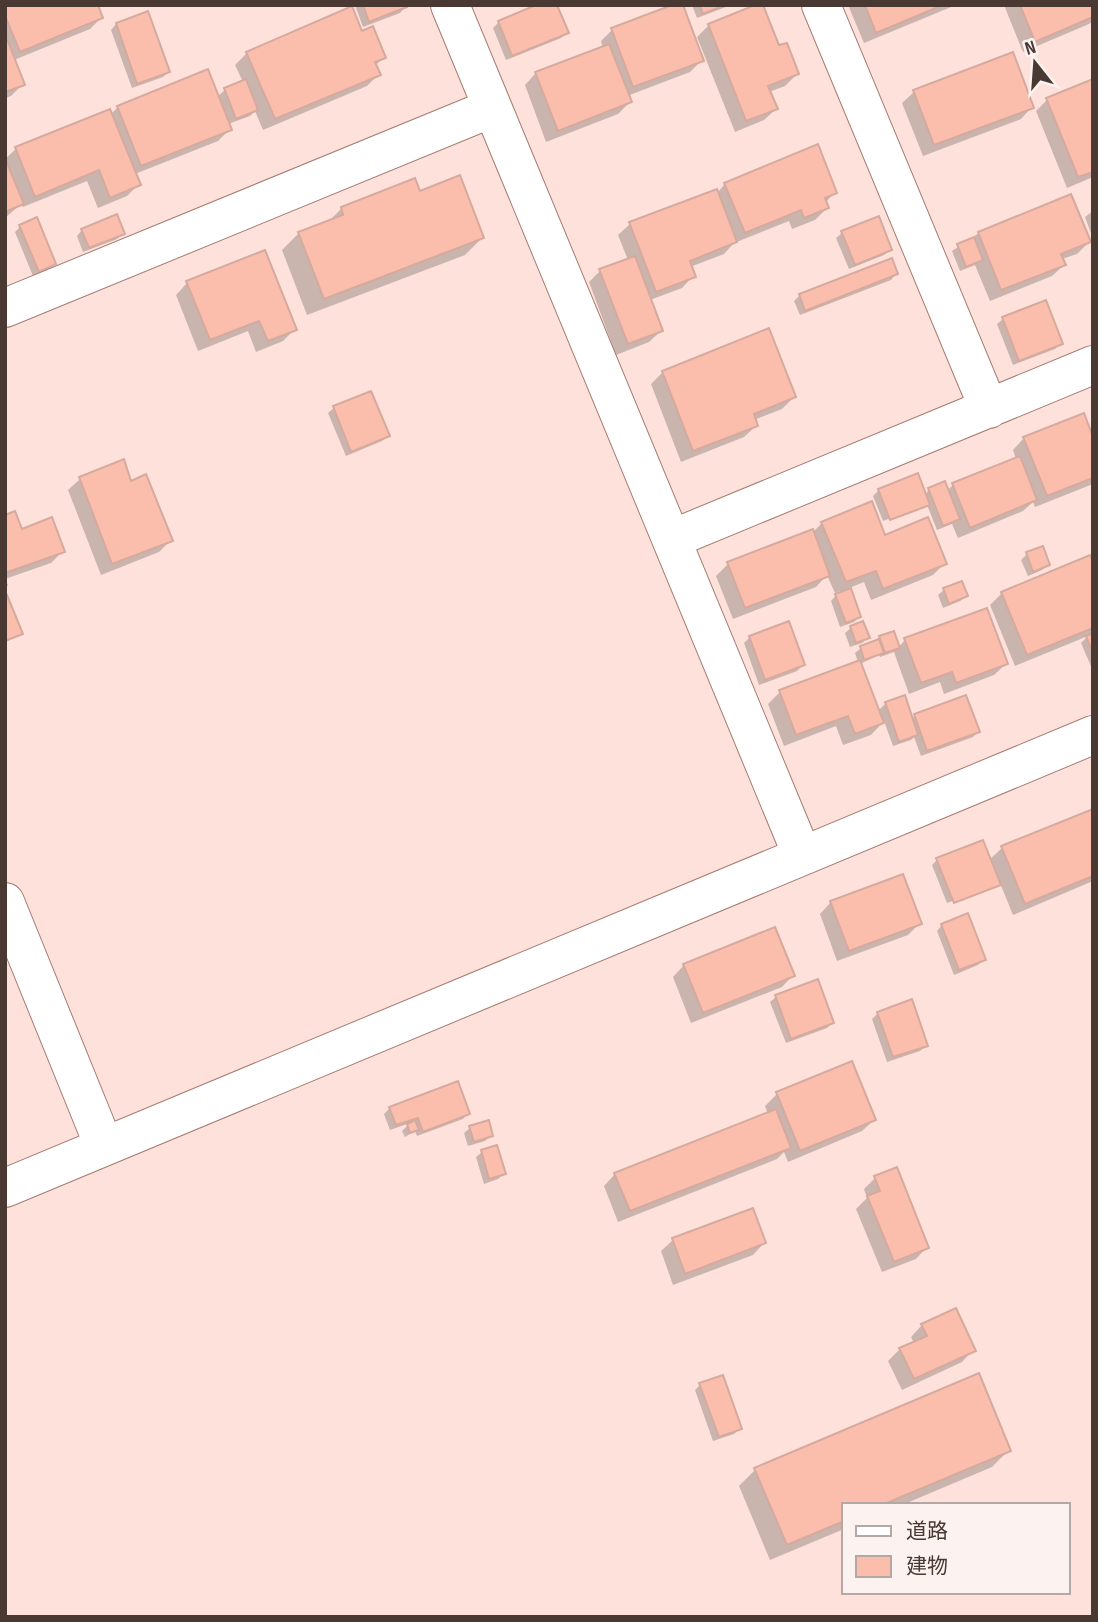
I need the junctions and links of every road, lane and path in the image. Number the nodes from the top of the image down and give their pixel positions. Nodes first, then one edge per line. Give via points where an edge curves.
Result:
1 (450, 5) edge
2 (821, 5) edge
3 (492, 108) junction
4 (5, 308) edge
5 (1093, 365) edge
6 (989, 409) junction
7 (672, 539) junction
8 (1093, 735) edge
9 (802, 855) junction
10 (5, 902) edge
11 (104, 1146) junction
12 (5, 1188) edge

1 - 3 street
2 - 6 street
3 - 4 street
3 - 7 street
5 - 6 street
6 - 7 street
7 - 9 street
8 - 9 street
9 - 11 street
10 - 11 street
11 - 12 street

